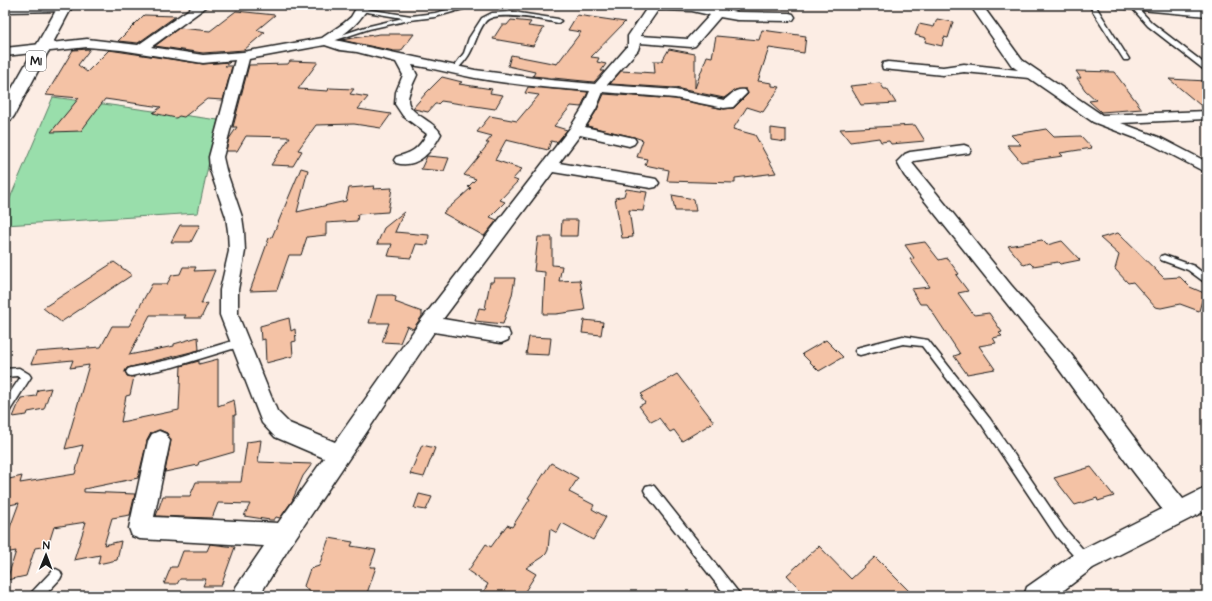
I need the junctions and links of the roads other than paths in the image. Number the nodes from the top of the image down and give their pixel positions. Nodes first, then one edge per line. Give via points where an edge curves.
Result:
1 (203, 5) edge
2 (474, 5) edge
3 (976, 5) edge
4 (1092, 5) edge
5 (1119, 5) edge
6 (65, 6) edge
7 (654, 6) edge
8 (1134, 6) junction
9 (363, 7) edge
10 (8, 10) edge
11 (718, 12) junction
12 (1207, 12) edge
13 (789, 17) dead end
14 (411, 18) junction
15 (558, 21) dead end
16 (634, 39) junction
17 (326, 41) junction
18 (42, 48) junction
19 (140, 49) junction
20 (5, 52) edge
21 (243, 56) junction
22 (401, 59) junction
23 (1126, 60) dead end
24 (888, 66) dead end
25 (456, 69) junction
26 (1207, 70) edge
27 (1033, 74) junction
28 (599, 87) junction
29 (740, 94) dead end
30 (1206, 115) edge
31 (5, 116) edge
32 (1098, 119) junction
33 (576, 130) junction
34 (629, 141) dead end
35 (964, 150) dead end
36 (401, 160) dead end
37 (549, 166) junction
38 (1207, 168) edge
39 (651, 183) dead end
40 (1164, 258) dead end
41 (1207, 281) edge
42 (429, 324) junction
43 (501, 335) dead end
44 (239, 343) junction
45 (860, 351) dead end
46 (131, 372) dead end
47 (5, 373) edge
48 (5, 409) edge
49 (159, 441) dead end
50 (339, 454) junction
51 (650, 490) dead end
52 (1207, 498) edge
53 (1179, 512) junction
54 (284, 535) junction
55 (1085, 560) junction
56 (56, 575) dead end
57 (36, 596) edge
58 (245, 596) edge
59 (734, 596) edge
60 (1036, 596) edge

1 - 19 street
2 - 14 lane
3 - 27 street via 1017,63
4 - 23 lane
5 - 8 street
6 - 10 street
6 - 18 highway, M1
7 - 11 street
7 - 16 street
8 - 12 street
8 - 26 lane via 1154,29 1193,56
9 - 14 lane
9 - 17 street via 348,26
11 - 13 street via 738,16
11 - 16 street via 691,43
14 - 17 lane
15 - 25 lane via 513,14 492,15 484,19
16 - 28 street via 631,52
17 - 21 street
17 - 22 street
18 - 19 street via 87,43
18 - 20 street
18 - 31 highway, M1
19 - 21 street via 203,59
21 - 44 street via 216,157 236,231 237,251 229,290 229,315
22 - 25 street
22 - 36 street via 410,75 401,95 401,108 430,128 434,134 420,155 413,159
24 - 27 street via 943,71 964,68
25 - 28 street via 499,78
27 - 32 street
28 - 29 street via 675,94 724,104 728,104
28 - 33 street
30 - 32 street
32 - 38 street via 1156,141
33 - 34 street
33 - 37 street
35 - 53 street via 910,157 904,162 1063,359
37 - 39 street
37 - 42 street
40 - 41 lane via 1191,268
42 - 43 street
42 - 50 street
44 - 46 lane via 173,363
44 - 50 street via 269,417 282,430
45 - 55 lane via 903,340 925,343 986,422 1060,532
47 - 48 lane via 19,372 26,377
49 - 54 street via 140,528
50 - 54 street
51 - 59 lane
52 - 53 street
53 - 55 street
54 - 58 street
55 - 60 street
56 - 57 lane

